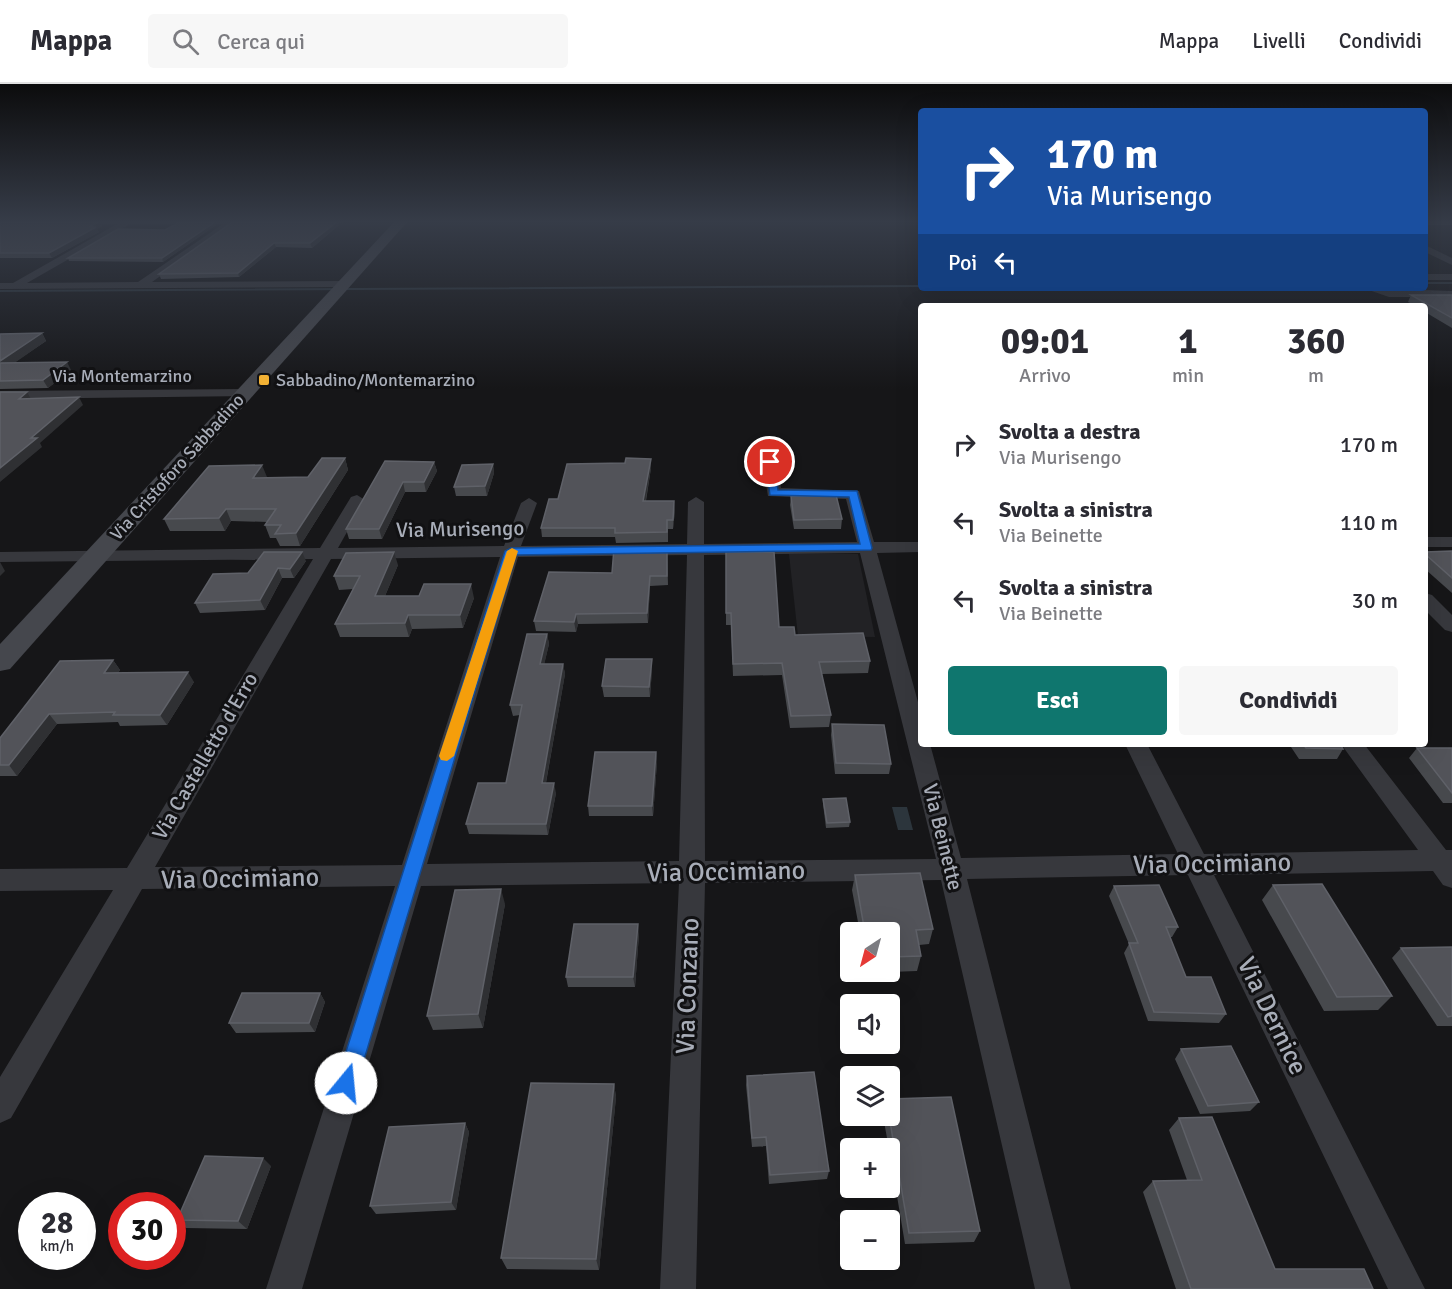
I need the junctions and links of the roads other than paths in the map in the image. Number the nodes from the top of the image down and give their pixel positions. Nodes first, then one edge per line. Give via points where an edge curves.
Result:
1 (31, 276) edge
2 (154, 276) edge
3 (351, 276) edge
4 (1428, 277) edge
5 (1452, 277) edge
6 (141, 285) junction
7 (0, 286) edge
8 (14, 286) junction
9 (340, 288) junction
10 (1378, 291) edge
11 (1452, 294) edge
12 (244, 393) junction
13 (0, 395) edge
14 (770, 462) dead end
15 (357, 500) dead end
16 (696, 502) dead end
17 (529, 503) dead end
18 (1428, 542) edge
19 (1452, 542) edge
20 (918, 547) edge
21 (867, 548) junction
22 (694, 549) junction
23 (511, 551) junction
24 (324, 553) junction
25 (97, 556) junction
26 (0, 557) edge
27 (1428, 602) edge
28 (1452, 626) edge
29 (0, 662) edge
30 (918, 743) edge
31 (919, 747) edge
32 (1138, 747) edge
33 (1354, 747) edge
34 (1197, 865) junction
35 (1448, 866) edge
36 (951, 869) junction
37 (692, 873) junction
38 (409, 876) junction
39 (0, 880) edge
40 (132, 880) junction
41 (0, 1107) edge
42 (284, 1289) edge
43 (678, 1289) edge
44 (1053, 1289) edge
45 (1407, 1289) edge

1 - 8 street
2 - 6 street
3 - 9 street, Via Cristoforo Sabbadino
4 - 5 street
6 - 8 street
6 - 9 street
7 - 8 street
9 - 12 street, Via Cristoforo Sabbadino
10 - 11 street
12 - 13 street, Via Montemarzino
12 - 25 street, Via Cristoforo Sabbadino
14 - 21 street, Via Beinette via 774,493 853,494
15 - 24 street, Via Castelletto d'Erro
16 - 22 street, Via Conzano
17 - 23 street
18 - 19 street
20 - 21 street, Via Murisengo
21 - 22 street, Via Murisengo
21 - 30 street, Via Beinette
22 - 23 street, Via Murisengo
22 - 37 street, Via Conzano
23 - 24 street, Via Murisengo
23 - 38 street
24 - 25 street, Via Murisengo
24 - 40 street, Via Castelletto d'Erro
25 - 26 street, Via Murisengo
25 - 29 street, Via Cristoforo Sabbadino
27 - 28 street
31 - 36 street, Via Beinette
32 - 34 street, Via Dernice
33 - 35 street
34 - 35 street, Via Occimiano
34 - 36 street, Via Occimiano
34 - 45 street, Via Dernice
36 - 37 street, Via Occimiano
36 - 44 street, Via Beinette
37 - 38 street, Via Occimiano
37 - 43 street, Via Conzano
38 - 40 street, Via Occimiano
38 - 42 street
39 - 40 street, Via Occimiano
40 - 41 street, Via Castelletto d'Erro

